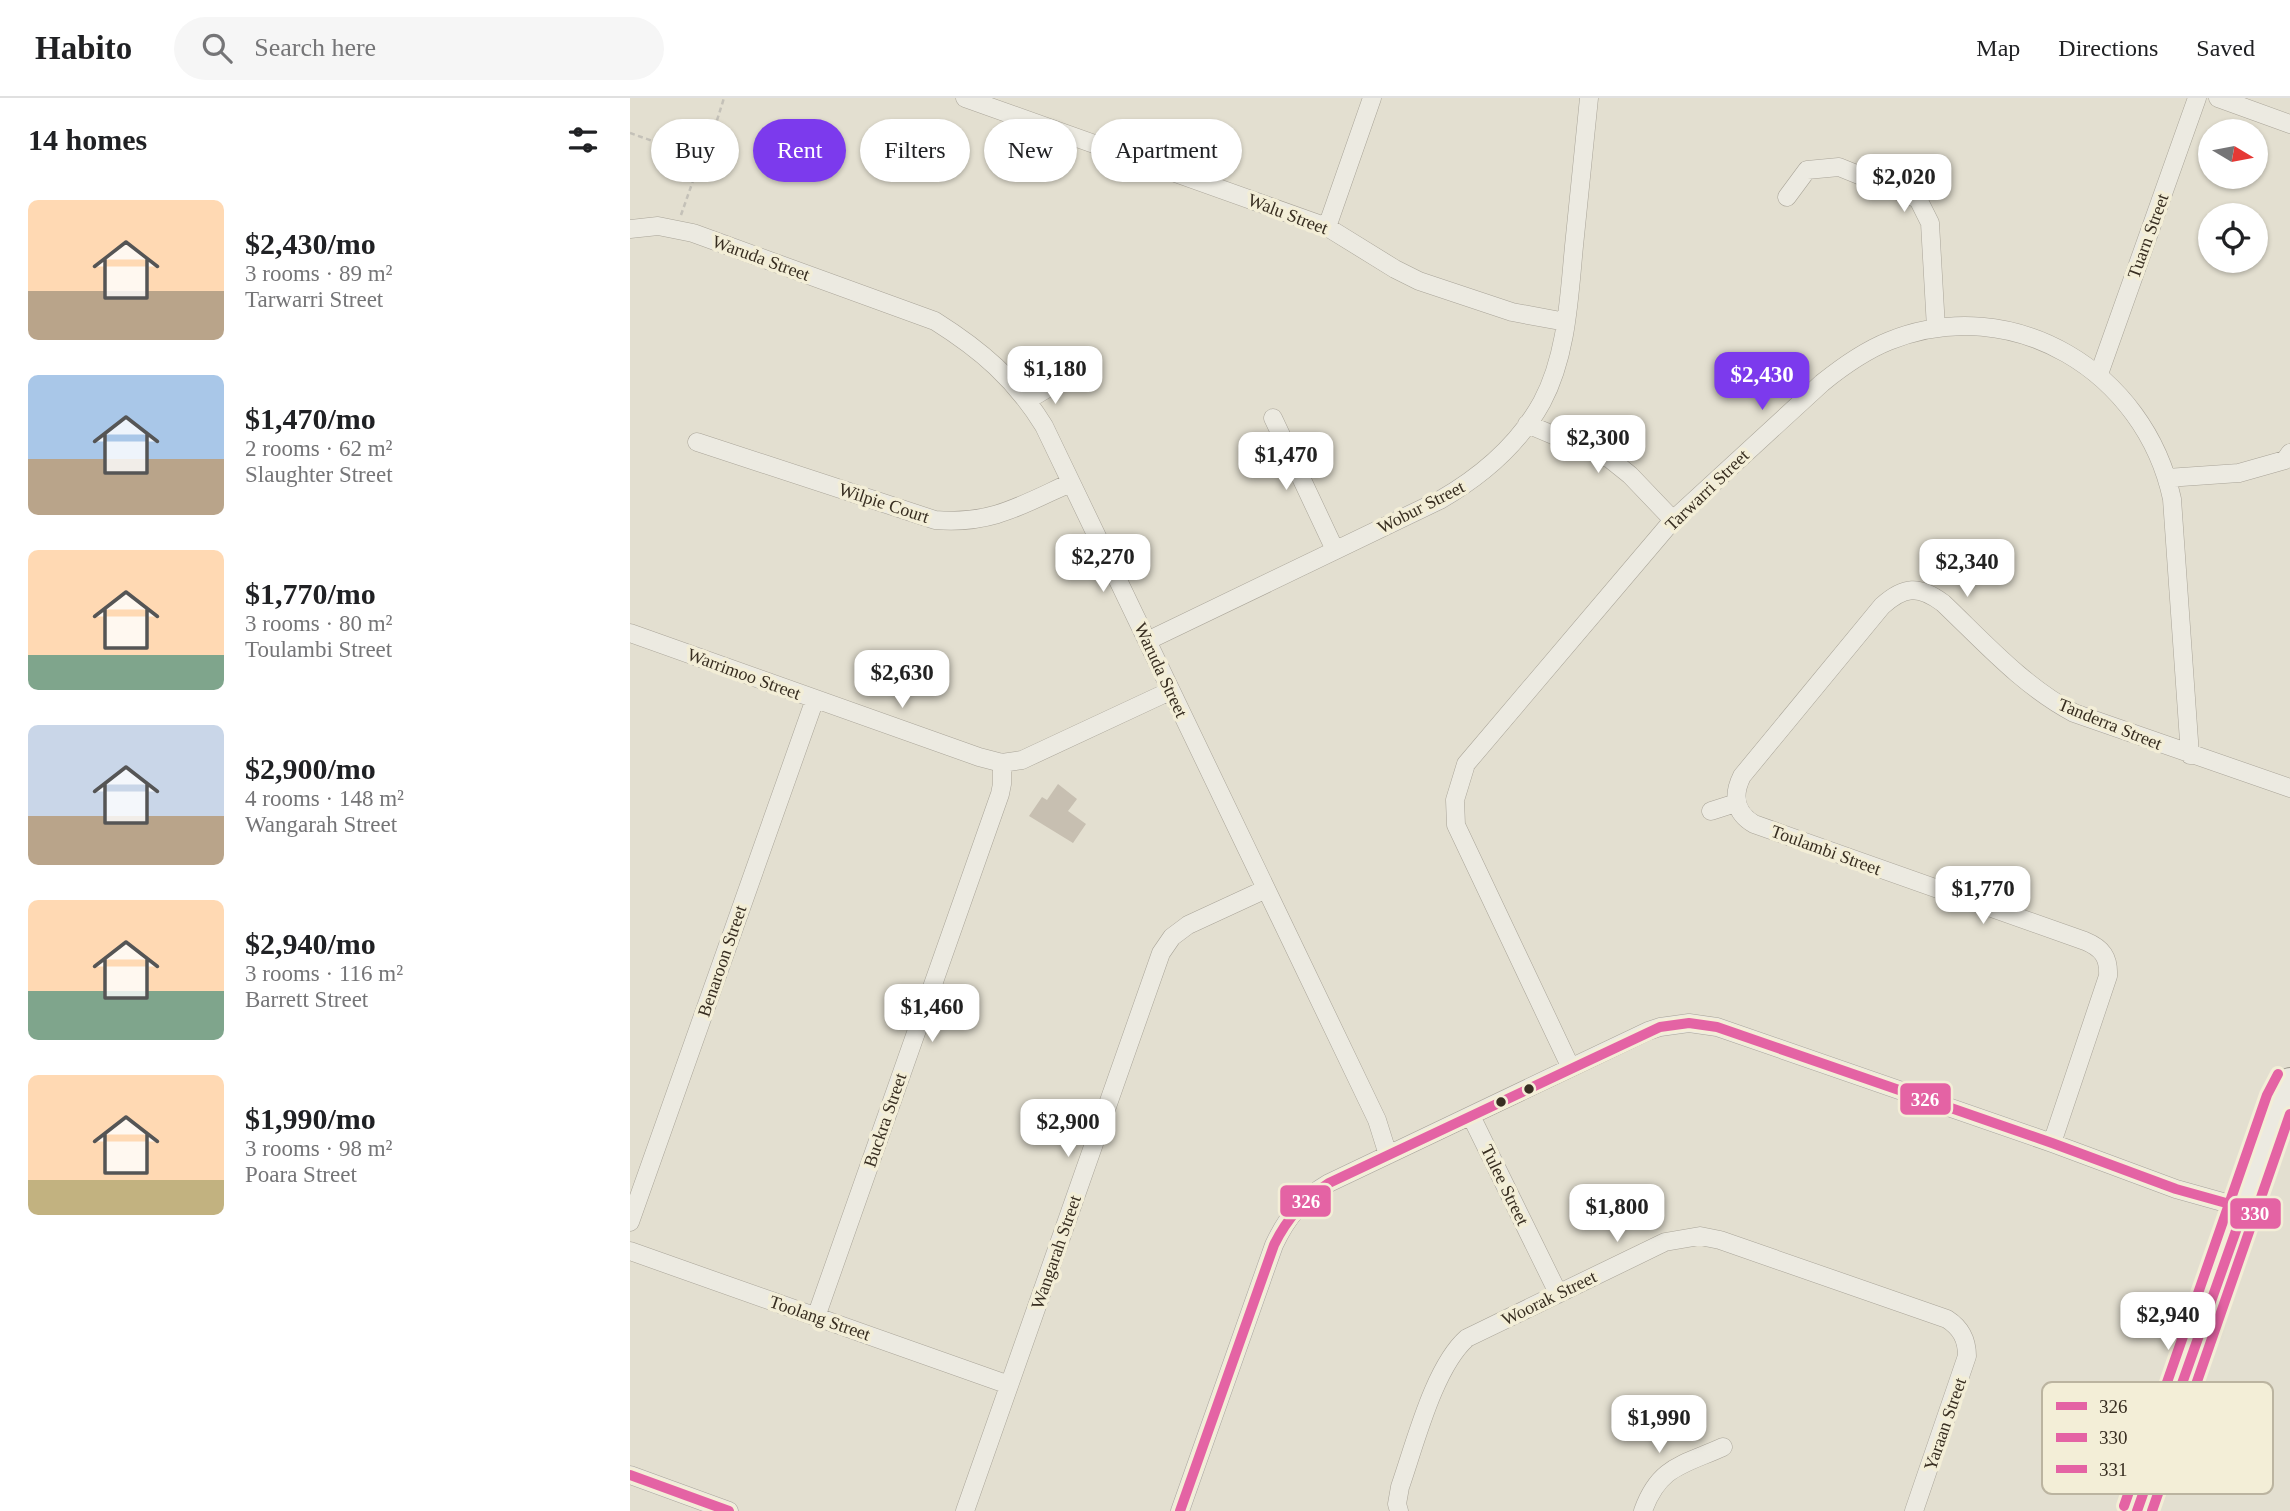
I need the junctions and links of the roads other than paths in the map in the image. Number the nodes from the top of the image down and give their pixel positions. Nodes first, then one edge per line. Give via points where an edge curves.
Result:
1 (965, 98) edge
2 (1372, 98) edge
3 (1589, 98) edge
4 (2197, 98) edge
5 (2218, 98) edge
6 (2290, 124) edge
7 (1787, 197) dead end
8 (1327, 227) junction
9 (630, 229) edge
10 (1566, 321) junction
11 (1936, 328) junction
12 (2099, 374) junction
13 (1061, 380) dead end
14 (1028, 400) junction
15 (1273, 418) dead end
16 (1527, 424) junction
17 (697, 442) dead end
18 (2290, 453) edge
19 (2167, 478) junction
20 (1070, 483) junction
21 (1673, 520) junction
22 (1335, 550) junction
23 (630, 634) edge
24 (1147, 640) junction
25 (1170, 691) junction
26 (815, 699) junction
27 (2190, 755) junction
28 (1002, 763) junction
29 (2290, 788) edge
30 (1736, 803) junction
31 (1712, 811) dead end
32 (1266, 889) junction
33 (1570, 1066) junction
34 (2290, 1082) edge
35 (1471, 1116) junction
36 (2052, 1143) junction
37 (1388, 1155) junction
38 (2244, 1208) junction
39 (630, 1222) edge
40 (630, 1251) edge
41 (1558, 1293) junction
42 (816, 1317) junction
43 (1964, 1336) joint
44 (2183, 1382) edge
45 (1009, 1385) junction
46 (1723, 1447) dead end
47 (630, 1475) edge
48 (2143, 1494) edge
49 (729, 1511) edge
50 (965, 1511) edge
51 (1180, 1511) edge
52 (1399, 1511) edge
53 (1643, 1511) edge
54 (1914, 1511) edge
55 (2137, 1511) edge

1 - 8 street, Walu Street
2 - 8 street
3 - 10 street, Wobur Street
4 - 12 street, Tuarn Street
5 - 6 street
7 - 11 street via 1807,170 1839,167 1918,199 1930,223
8 - 10 street, Walu Street via 1419,281 1512,312
9 - 14 street, Waruda Street via 658,226 692,233 934,321 971,343
10 - 16 street, Wobur Street via 1542,402
11 - 12 street, Tarwarri Street via 1982,327 2028,336
11 - 21 street, Tarwarri Street via 1891,340 1847,363
12 - 19 street, Tarwarri Street via 2138,418 2154,443
13 - 14 street
14 - 20 street, Waruda Street
15 - 22 street
16 - 21 street via 1610,459
16 - 22 street, Wobur Street via 1497,460 1466,485
17 - 20 street, Wilpie Court via 935,520 980,520
18 - 19 street via 2286,460 2239,473
19 - 27 street, Tarwarri Street via 2174,520
20 - 24 street, Waruda Street
21 - 33 street, Tarwarri Street via 1466,764 1455,800 1456,825
22 - 24 street, Wobur Street
23 - 26 street, Warrimoo Street
24 - 25 street, Waruda Street
25 - 28 street via 1022,760
25 - 32 street, Waruda Street
26 - 28 street, Warrimoo Street
26 - 39 street, Benaroon Street
27 - 29 street, Tanderra Street
27 - 30 street, Tanderra Street via 2053,701 1943,603 1916,589 1892,597 1882,606 1742,776
28 - 42 street, Buckra Street via 1000,794
30 - 31 street
30 - 36 street, Toulambi Street via 1754,824 2096,946 2110,946 2108,976
32 - 37 street, Waruda Street via 1377,1120
32 - 45 street, Wangarah Street via 1188,925 1161,953
33 - 35 street
33 - 36 street via 1660,1027 1689,1023 1717,1027
34 - 38 street
35 - 37 street
35 - 41 street, Tulee Street
36 - 38 street via 2176,1189
37 - 51 street via 1312,1193 1282,1227
38 - 44 street
40 - 42 street, Toolang Street
41 - 43 street, Woorak Street via 1665,1242 1700,1236 1947,1319
41 - 52 street, Woorak Street via 1455,1348 1436,1385 1400,1487
42 - 45 street, Toolang Street
43 - 54 street, Yaraan Street via 1965,1366
45 - 50 street, Wangarah Street
46 - 53 street via 1667,1472 1656,1483
47 - 49 street
48 - 55 street

